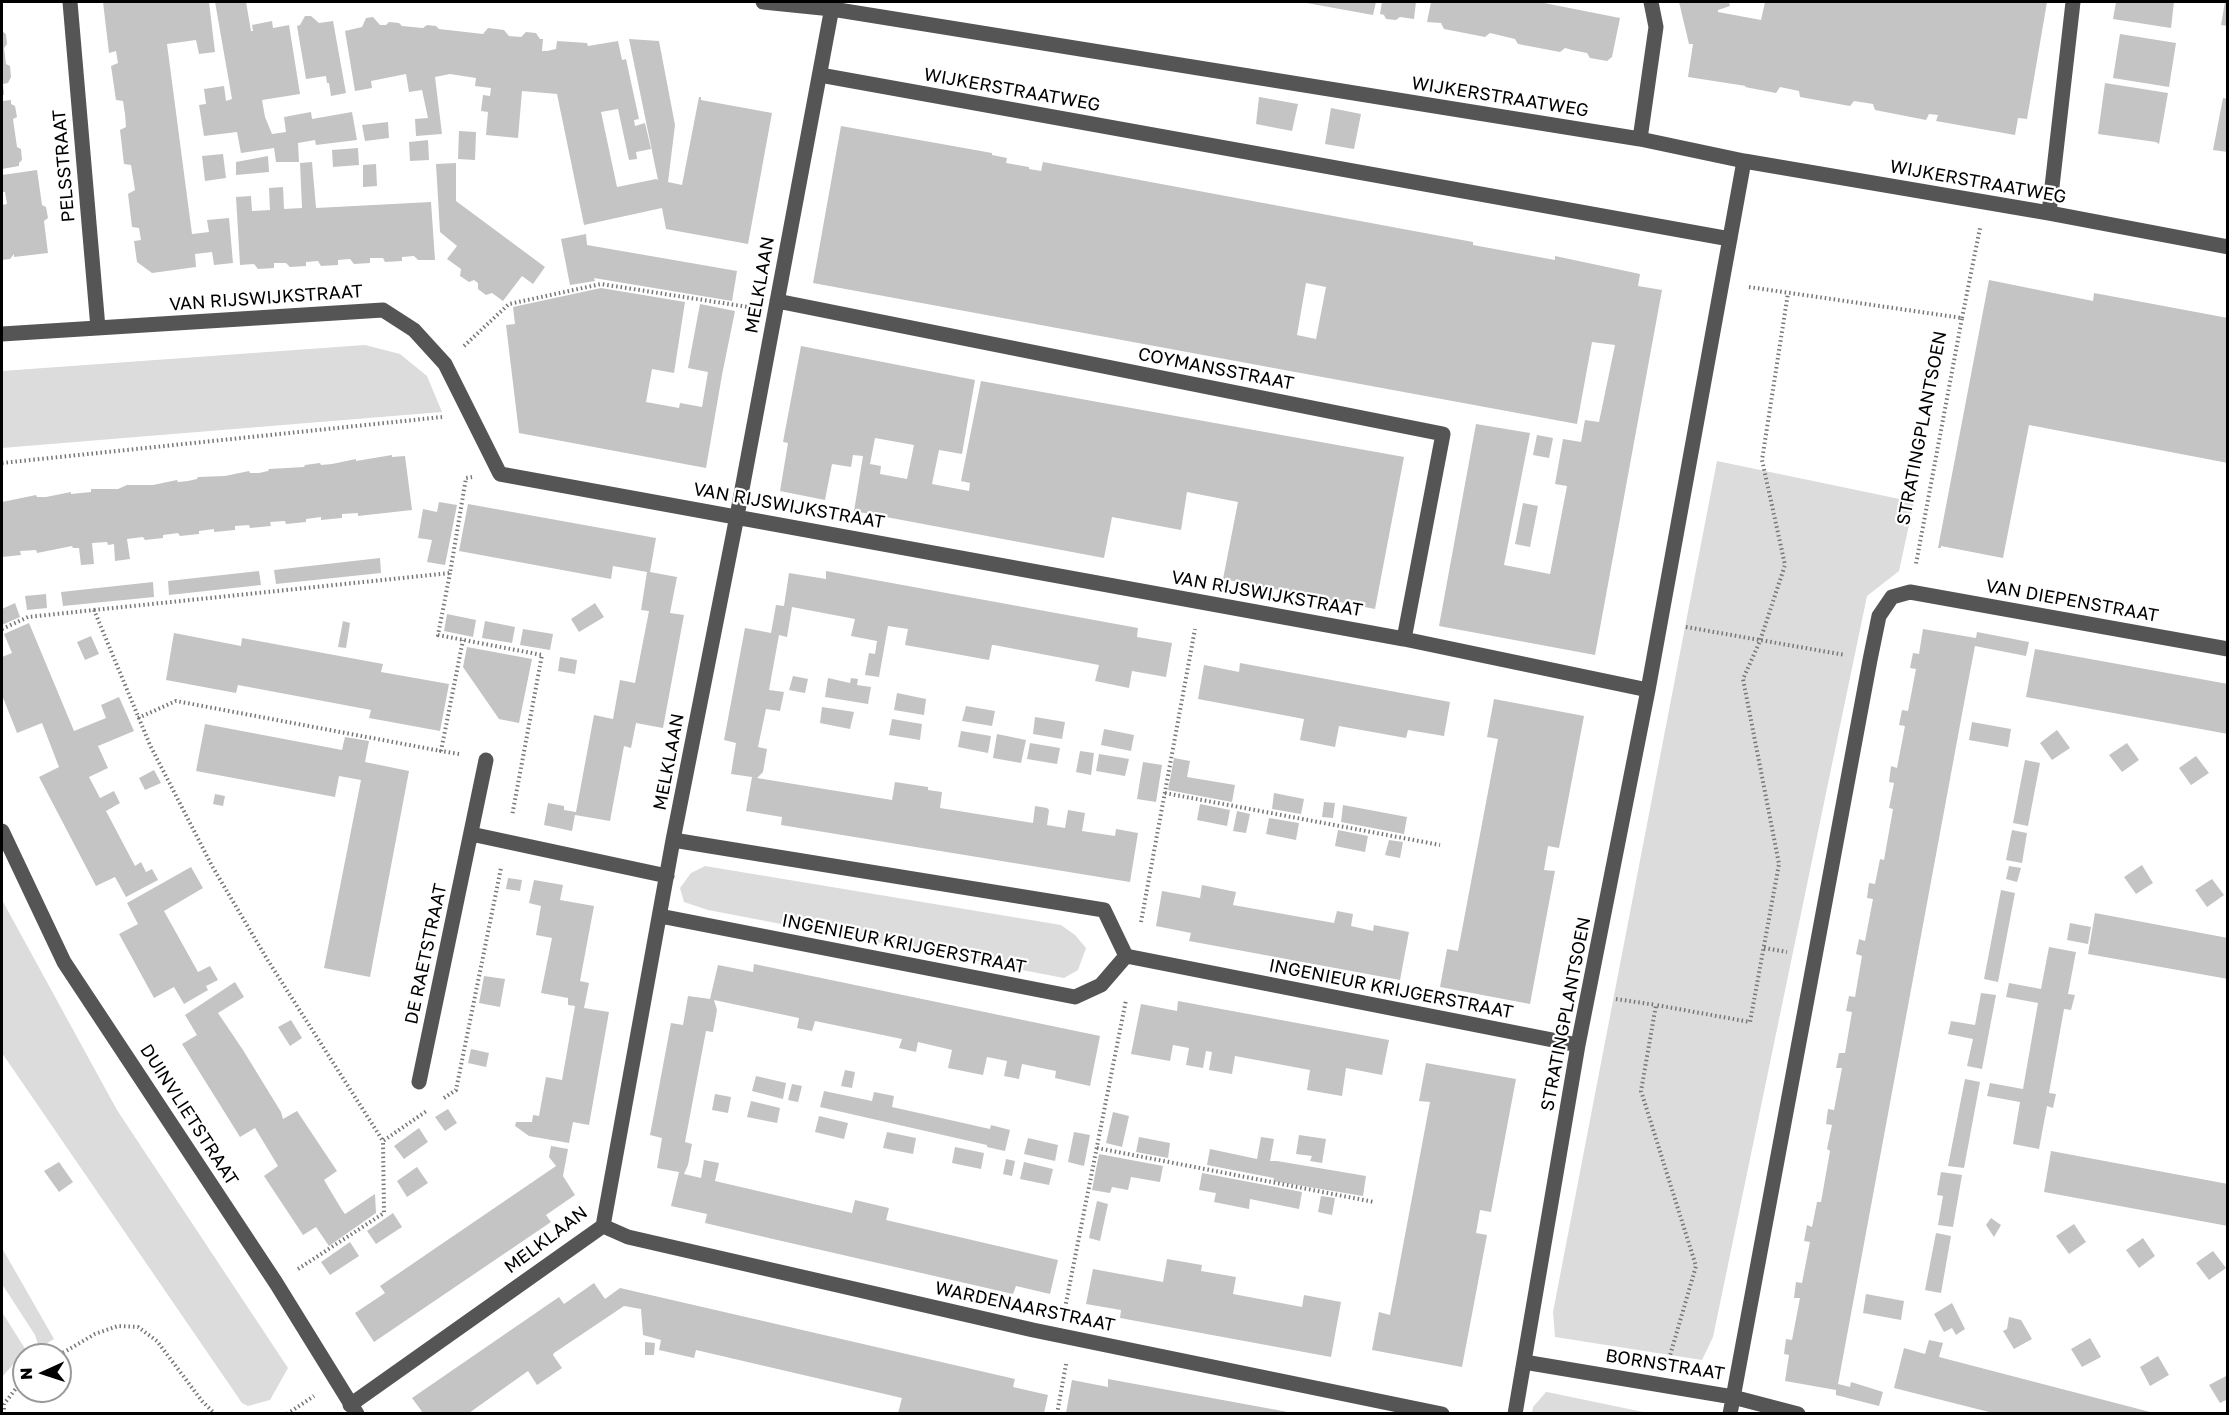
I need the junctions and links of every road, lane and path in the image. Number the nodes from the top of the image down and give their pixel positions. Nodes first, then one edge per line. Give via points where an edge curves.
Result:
1 (70, 2) edge
2 (763, 2) edge
3 (1651, 2) edge
4 (2073, 2) edge
5 (832, 5) edge
6 (819, 75) junction
7 (1640, 140) junction
8 (1744, 161) junction
9 (1984, 202) junction
10 (2049, 213) junction
11 (1730, 239) junction
12 (2228, 247) edge
13 (1722, 283) junction
14 (1788, 293) junction
15 (776, 306) junction
16 (1962, 318) junction
17 (98, 328) junction
18 (2, 334) edge
19 (445, 364) junction
20 (470, 415) junction
21 (2, 462) edge
22 (500, 474) junction
23 (737, 516) junction
24 (1910, 592) junction
25 (94, 609) junction
26 (1659, 622) junction
27 (2, 629) edge
28 (1404, 639) junction
29 (463, 640) dead end
30 (1760, 641) junction
31 (2228, 649) edge
32 (1870, 660) junction
33 (1648, 690) junction
34 (138, 718) junction
35 (441, 751) junction
36 (486, 760) joint
37 (1165, 793) dead end
38 (2, 831) edge
39 (471, 834) junction
40 (673, 840) junction
41 (1440, 845) dead end
42 (667, 876) junction
43 (660, 916) junction
44 (1126, 956) junction
45 (1589, 996) junction
46 (1656, 1005) junction
47 (1578, 1045) junction
48 (419, 1082) dead end
49 (383, 1141) dead end
50 (1097, 1148) dead end
51 (1374, 1202) dead end
52 (603, 1226) junction
53 (1071, 1337) junction
54 (72, 1347) edge
55 (1524, 1362) junction
56 (1661, 1384) junction
57 (12, 1394) edge
58 (1733, 1396) junction
59 (353, 1409) edge
60 (4, 1413) edge
61 (215, 1413) edge
62 (1057, 1413) edge
63 (1442, 1413) edge
64 (1515, 1413) edge
65 (1730, 1413) edge
66 (1798, 1413) edge

1 - 17 street, PELSSTRAAT
2 - 5 street, WIJKERSTRAATWEG
3 - 7 street via 1656,27
4 - 10 street
5 - 6 street, MELKLAAN
5 - 7 street, WIJKERSTRAATWEG
6 - 11 street, WIJKERSTRAATWEG
6 - 15 street, MELKLAAN
7 - 8 street, WIJKERSTRAATWEG
8 - 9 street, WIJKERSTRAATWEG
8 - 11 street, STRATINGPLANTSOEN
9 - 10 street, WIJKERSTRAATWEG
9 - 16 path
10 - 12 street, WIJKERSTRAATWEG
11 - 13 street, STRATINGPLANTSOEN
13 - 14 path, STRATINGPLANTSOEN
13 - 26 street, STRATINGPLANTSOEN
14 - 16 path, STRATINGPLANTSOEN
14 - 30 path via 1762,460 1785,565
15 - 19 path via 601,284 509,304
15 - 23 street, MELKLAAN
15 - 28 street, COYMANSSTRAAT via 1443,434
16 - 24 path, STRATINGPLANTSOEN
17 - 18 street, VAN RIJSWIJKSTRAAT
17 - 19 street, VAN RIJSWIJKSTRAAT via 383,310 414,330
19 - 20 street, VAN RIJSWIJKSTRAAT
20 - 21 path
20 - 22 street, VAN RIJSWIJKSTRAAT
22 - 23 street, VAN RIJSWIJKSTRAAT
22 - 25 path via 466,478 450,573
23 - 28 street, VAN RIJSWIJKSTRAAT
23 - 40 street, MELKLAAN
24 - 31 street, VAN DIEPENSTRAAT
24 - 32 street via 1892,597 1880,616
25 - 27 path via 28,617
25 - 34 path
26 - 30 path
26 - 33 street, STRATINGPLANTSOEN
28 - 33 street, VAN RIJSWIJKSTRAAT
29 - 35 path
30 - 32 path
30 - 46 path via 1743,679 1779,864 1750,1022
32 - 58 street
33 - 45 street, STRATINGPLANTSOEN
34 - 35 path via 176,701
34 - 49 path via 212,866
35 - 36 path
36 - 39 street, DE RAETSTRAAT
37 - 41 path
38 - 59 street, DUINVLIETSTRAAT via 64,962 276,1283
39 - 42 street
39 - 48 street, DE RAETSTRAAT
40 - 42 street, MELKLAAN
40 - 44 street via 1104,910
42 - 43 street, MELKLAAN
43 - 44 street, INGENIEUR KRIJGERSTRAAT via 1075,997 1101,985
43 - 52 street, MELKLAAN
44 - 47 street, INGENIEUR KRIJGERSTRAAT
45 - 46 path
45 - 47 street, STRATINGPLANTSOEN
46 - 56 path via 1641,1091 1696,1266
47 - 55 street, STRATINGPLANTSOEN
50 - 51 path
52 - 53 street, WARDENAARSTRAAT via 628,1237
52 - 59 street, MELKLAAN
53 - 62 path
53 - 63 street, WARDENAARSTRAAT
54 - 61 path via 118,1326 138,1327 157,1341
55 - 56 street, BORNSTRAAT
55 - 64 street, STRATINGPLANTSOEN
56 - 58 street, BORNSTRAAT
57 - 60 path via 4,1404
58 - 65 street
58 - 66 street, BORNSTRAAT

